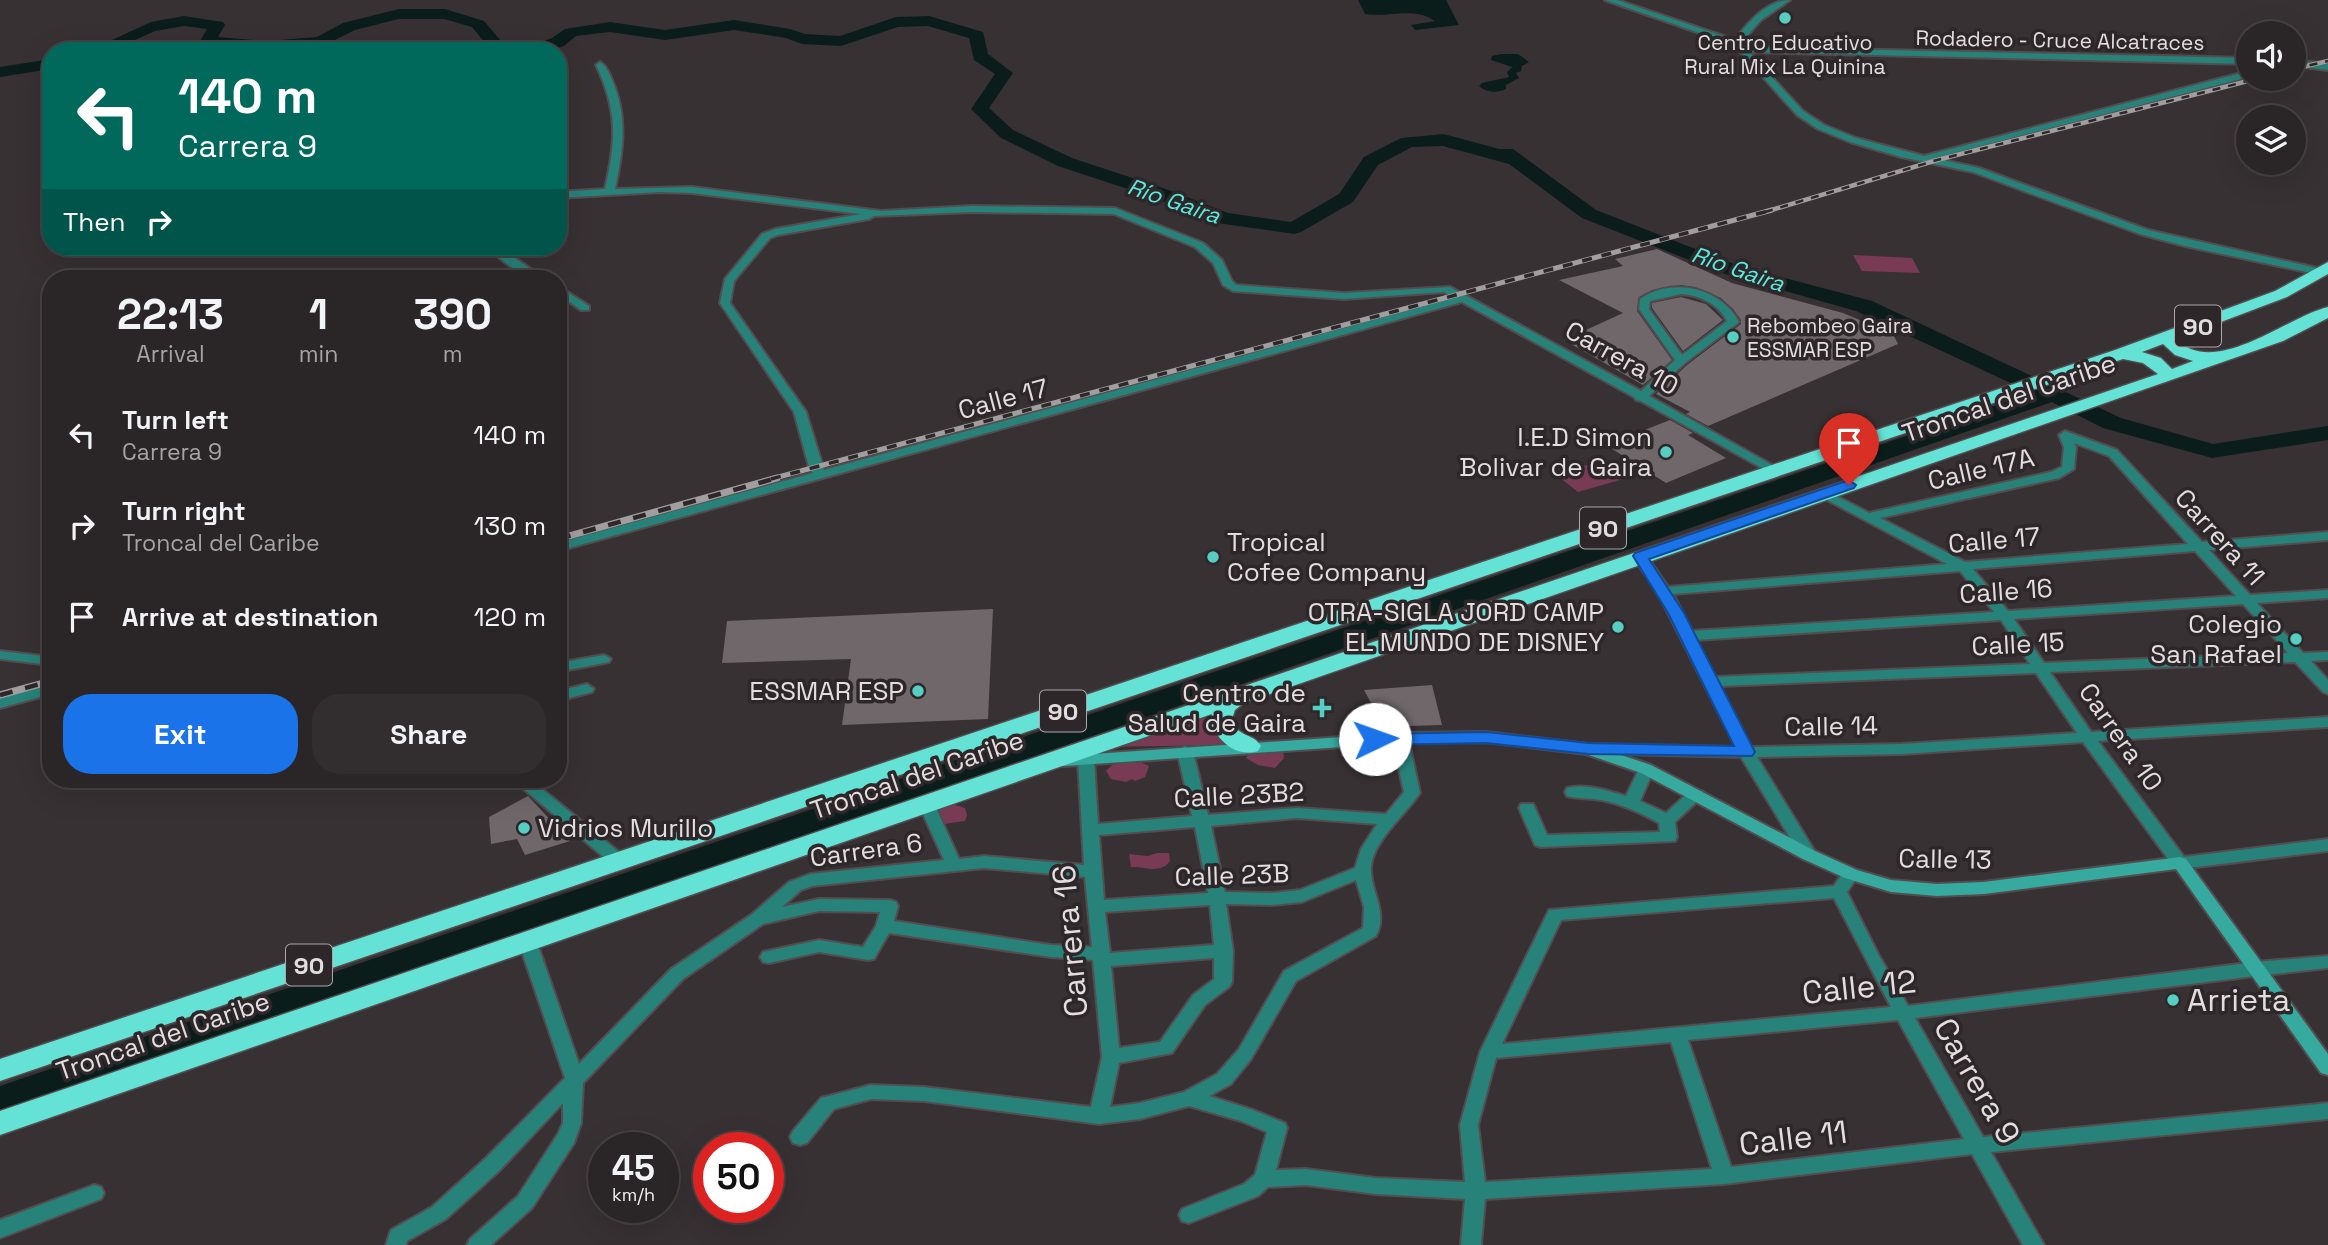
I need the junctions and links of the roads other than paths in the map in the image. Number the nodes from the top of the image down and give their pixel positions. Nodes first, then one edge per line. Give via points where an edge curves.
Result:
1 (1609, 0) edge
2 (1786, 0) edge
3 (1741, 46) junction
4 (2328, 58) edge
5 (2236, 61) edge
6 (2306, 63) edge
7 (600, 65) dead end
8 (2306, 65) edge
9 (2328, 67) edge
10 (2236, 77) edge
11 (1924, 158) junction
12 (610, 191) junction
13 (567, 194) edge
14 (881, 214) junction
15 (505, 256) edge
16 (2325, 269) edge
17 (524, 270) edge
18 (567, 295) edge
19 (1462, 299) junction
20 (585, 308) dead end
21 (2328, 312) edge
22 (2328, 320) edge
23 (2277, 337) junction
24 (2167, 338) junction
25 (2121, 354) junction
26 (2214, 359) junction
27 (1681, 362) junction
28 (2168, 376) junction
29 (1640, 398) junction
30 (2065, 435) joint
31 (1775, 470) junction
32 (820, 474) junction
33 (1822, 494) junction
34 (1869, 517) junction
35 (2328, 536) edge
36 (567, 544) edge
37 (2201, 548) junction
38 (1640, 556) junction
39 (1964, 567) junction
40 (1664, 591) junction
41 (2328, 594) edge
42 (2245, 598) junction
43 (2005, 616) junction
44 (1688, 636) junction
45 (0, 656) edge
46 (2328, 656) edge
47 (2297, 657) junction
48 (604, 659) dead end
49 (42, 660) edge
50 (567, 666) edge
51 (2040, 667) junction
52 (1711, 682) junction
53 (587, 689) dead end
54 (2328, 689) edge
55 (42, 691) edge
56 (567, 694) edge
57 (1240, 695) junction
58 (0, 703) edge
59 (2328, 722) edge
60 (2087, 737) junction
61 (1400, 738) junction
62 (1250, 746) junction
63 (1588, 748) junction
64 (1185, 751) junction
65 (1746, 752) junction
66 (1086, 759) junction
67 (1041, 764) junction
68 (1646, 769) junction
69 (531, 788) edge
70 (1573, 792) dead end
71 (1696, 795) junction
72 (1631, 802) junction
73 (926, 803) junction
74 (1527, 808) dead end
75 (1201, 820) junction
76 (1391, 820) junction
77 (1668, 829) junction
78 (1090, 830) junction
79 (2328, 845) edge
80 (1809, 855) junction
81 (619, 861) junction
82 (953, 863) junction
83 (2180, 863) junction
84 (1363, 871) junction
85 (1093, 872) junction
86 (1851, 874) junction
87 (1839, 892) junction
88 (1219, 898) junction
89 (1098, 906) junction
90 (757, 919) junction
91 (884, 926) junction
92 (528, 943) junction
93 (1224, 951) junction
94 (769, 957) dead end
95 (1101, 957) junction
96 (2328, 962) edge
97 (2255, 969) junction
98 (1903, 1013) junction
99 (1677, 1034) junction
100 (1489, 1052) junction
101 (1111, 1057) junction
102 (2328, 1068) edge
103 (0, 1070) edge
104 (574, 1077) junction
105 (1189, 1098) junction
106 (2328, 1111) edge
107 (1099, 1116) junction
108 (0, 1123) edge
109 (800, 1137) dead end
110 (1979, 1145) junction
111 (1724, 1176) junction
112 (1264, 1179) junction
113 (1476, 1191) junction
114 (94, 1193) dead end
115 (1189, 1215) dead end
116 (0, 1229) edge
117 (396, 1245) edge
118 (477, 1245) edge
119 (1471, 1245) edge
120 (2034, 1245) edge

1 - 3 street
2 - 3 street via 1747,26
3 - 5 street, Rodadero - Cruce Alcatraces
3 - 11 street via 1800,113 1821,127 1853,141
4 - 6 street
7 - 12 street via 620,112
8 - 9 street
10 - 11 street, Rodadero - Cruce Alcatraces
11 - 16 street via 1995,176 2144,232 2213,250
12 - 13 street
12 - 14 street via 692,190
14 - 19 street, Carrera 10 via 972,209 1115,211 1199,245 1218,262 1233,288 1344,296 1446,289
14 - 32 street via 775,232 766,236 729,281 725,303 800,412
15 - 17 street
16 - 24 highway, Troncal del Caribe / 90 via 2281,294
18 - 20 street
19 - 29 street, Carrera 10
19 - 32 street, Calle 17
21 - 23 highway, Troncal del Caribe / 90
22 - 23 highway
23 - 26 highway, Troncal del Caribe / 90
24 - 25 highway, Troncal del Caribe / 90
24 - 26 highway via 2186,354
25 - 28 highway via 2149,359
25 - 31 highway, Troncal del Caribe / 90
26 - 28 highway, Troncal del Caribe / 90
27 - 27 street via 1733,322 1729,311 1701,294 1674,290 1645,299 1644,309
27 - 29 street
28 - 33 highway, Troncal del Caribe / 90
29 - 31 street, Carrera 10
30 - 34 street, Calle 17A via 2070,447 2068,469 2056,475
30 - 37 street, Carrera 11 via 2113,453
31 - 81 highway, Troncal del Caribe / 90
32 - 36 street, Calle 17
33 - 34 street, Carrera 10
33 - 38 highway, Troncal del Caribe / 90
34 - 39 street, Carrera 10
35 - 37 street, Calle 17
37 - 39 street, Calle 17
37 - 42 street, Carrera 11
38 - 40 street
38 - 57 highway, Troncal del Caribe / 90
39 - 40 street, Calle 17
39 - 43 street, Carrera 10
40 - 44 street
41 - 42 street, Calle 16
42 - 43 street, Calle 16
42 - 47 street, Carrera 11
43 - 44 street, Calle 16
43 - 51 street, Carrera 10
44 - 52 street
45 - 49 street
46 - 47 street, Calle 15
47 - 51 street, Calle 15
47 - 54 street, Carrera 11
48 - 50 street
51 - 52 street, Calle 15
51 - 60 street, Carrera 10
52 - 65 street
53 - 56 street
55 - 58 street
57 - 62 highway via 1225,707 1220,722 1229,737
57 - 67 highway, Troncal del Caribe / 90
59 - 60 street, Calle 14
60 - 65 street, Calle 14 via 1902,749
60 - 83 street, Carrera 10
61 - 62 main road, Calle 14
61 - 63 main road, Calle 14 via 1486,737
61 - 76 street via 1412,793
62 - 64 main road, Calle 14
63 - 65 street, Calle 14
63 - 68 main road, Calle 13
64 - 66 main road, Calle 14
64 - 75 street
65 - 80 street
66 - 67 main road, Calle 14
66 - 78 street, Carrera 16
67 - 73 highway, Troncal del Caribe / 90
68 - 71 main road, Calle 13
68 - 72 street
69 - 81 street
70 - 72 street
71 - 77 street
71 - 80 main road, Calle 13
72 - 77 street
73 - 82 street
73 - 92 highway, Troncal del Caribe / 90
74 - 77 street via 1541,841
75 - 76 street, Calle 23B2 via 1297,813
75 - 78 street, Calle 23B2
75 - 88 street
76 - 84 street via 1369,850
78 - 85 street, Carrera 16
79 - 83 street, Calle 13
80 - 86 main road, Calle 13
81 - 103 highway, Troncal del Caribe / 90
82 - 85 street, Carrera 6
82 - 90 street, Carrera 6 via 810,880
83 - 86 main road, Calle 13 via 1937,890 1891,886
83 - 97 main road, Carrera 10
84 - 88 street, Calle 23B via 1302,896
84 - 105 street via 1370,894 1370,933 1290,976 1245,1054 1224,1079
85 - 89 street, Carrera 16
86 - 87 street
87 - 98 street, Carrera 9
87 - 100 street via 1555,914
88 - 89 street, Calle 23B
88 - 93 street
89 - 95 street, Carrera 16
90 - 91 street via 819,905 890,906
90 - 104 street, Carrera 6 via 677,974
91 - 94 street via 868,954 819,946
91 - 95 street
92 - 104 street
92 - 108 highway, Troncal del Caribe / 90
93 - 95 street
93 - 101 street via 1223,982 1199,1000 1166,1048
95 - 101 street, Carrera 16
96 - 97 street, Calle 12
97 - 98 street, Calle 12
97 - 102 main road, Carrera 10
98 - 99 street, Calle 12
98 - 110 street, Carrera 9
99 - 100 street, Calle 12
99 - 111 street
100 - 113 street via 1468,1125
101 - 107 street, Carrera 16
104 - 117 street, Carrera 6 via 493,1164 439,1213 398,1236
104 - 118 street via 567,1136 525,1202
105 - 107 street
105 - 112 street via 1278,1128
106 - 110 street, Calle 11
107 - 109 street via 924,1094 871,1092 828,1103
110 - 111 street, Calle 11
110 - 120 street, Carrera 9
111 - 113 street, Calle 11
112 - 113 street, Calle 11 via 1306,1177
112 - 115 street via 1251,1190
113 - 119 street
114 - 116 street

